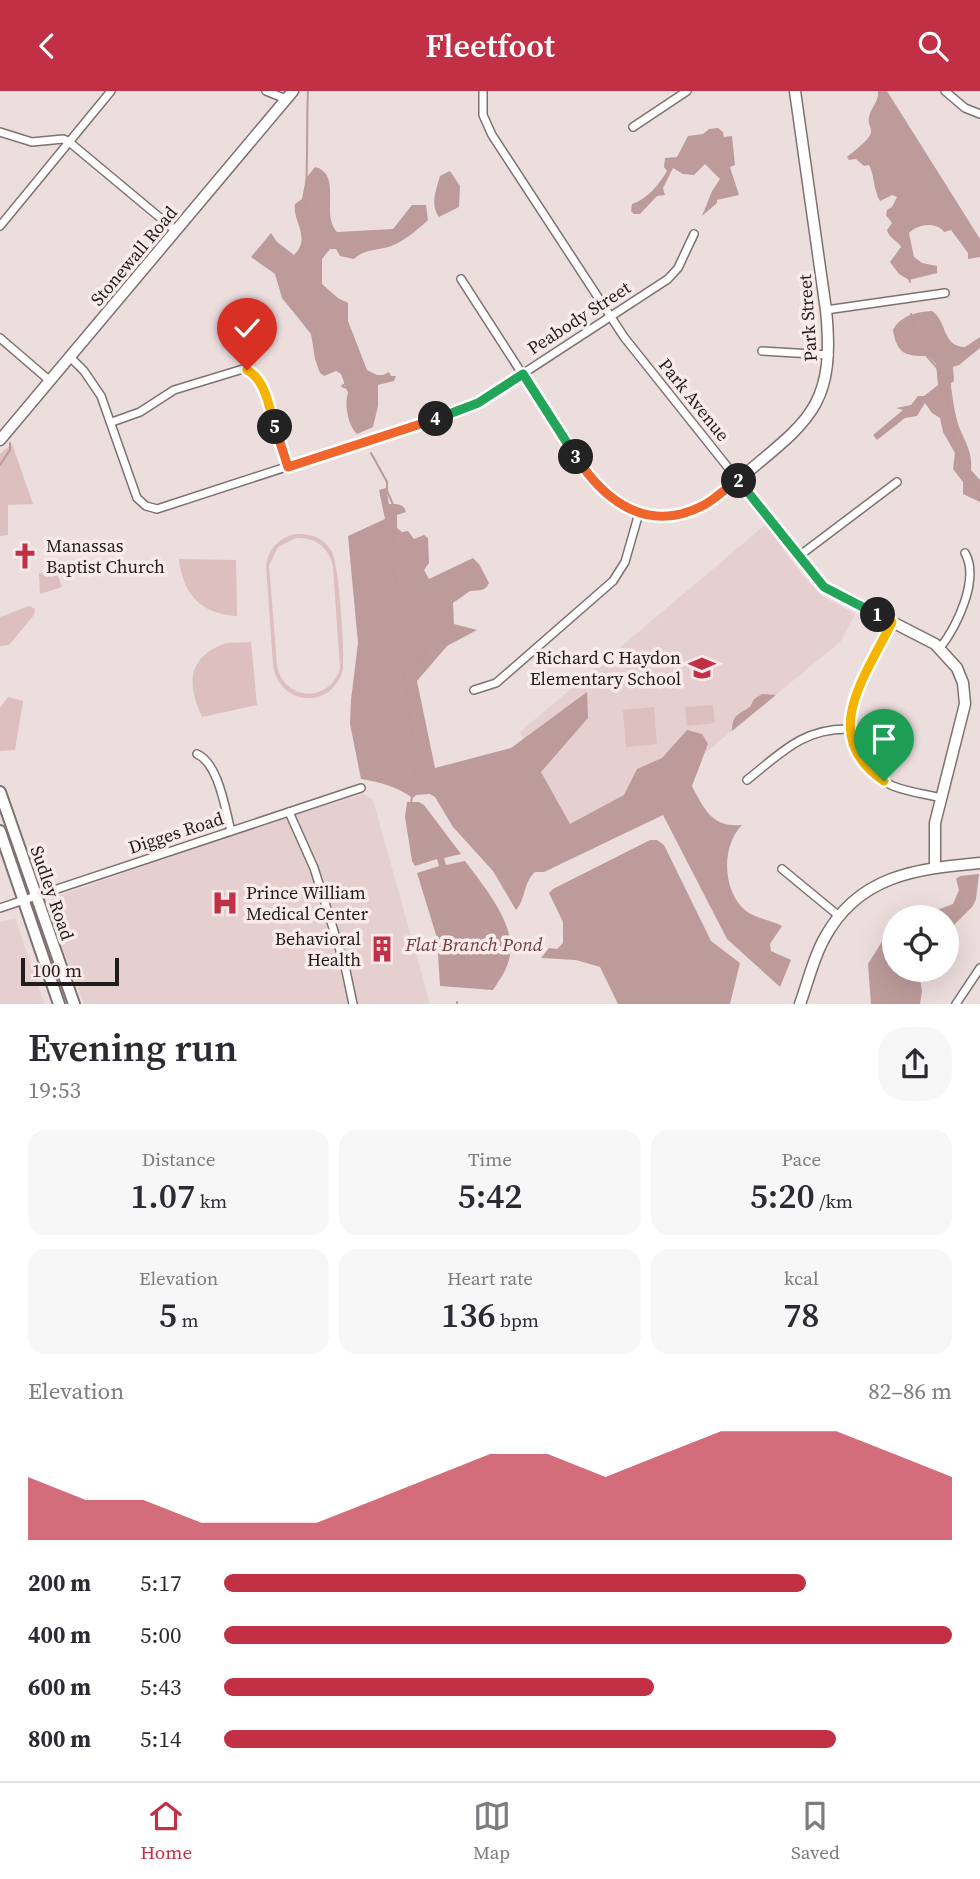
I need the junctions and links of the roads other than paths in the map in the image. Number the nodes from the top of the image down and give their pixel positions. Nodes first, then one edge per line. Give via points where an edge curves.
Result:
1 (111, 91) edge
2 (266, 91) edge
3 (483, 91) edge
4 (687, 91) edge
5 (795, 91) edge
6 (946, 91) edge
7 (290, 95) edge
8 (980, 114) edge
9 (633, 127) dead end
10 (0, 132) edge
11 (68, 141) junction
12 (0, 226) edge
13 (176, 231) junction
14 (694, 234) dead end
15 (461, 279) dead end
16 (945, 293) dead end
17 (826, 310) junction
18 (610, 316) junction
19 (0, 338) edge
20 (762, 351) dead end
21 (829, 355) junction
22 (70, 357) junction
23 (523, 374) junction
24 (50, 381) junction
25 (112, 422) junction
26 (0, 440) edge
27 (288, 467) junction
28 (738, 480) junction
29 (897, 482) dead end
30 (639, 513) junction
31 (965, 553) dead end
32 (799, 555) junction
33 (892, 622) junction
34 (940, 648) junction
35 (474, 690) dead end
36 (849, 729) junction
37 (197, 754) dead end
38 (747, 780) dead end
39 (361, 788) dead end
40 (0, 792) edge
41 (941, 798) junction
42 (289, 812) junction
43 (0, 831) edge
44 (231, 831) junction
45 (980, 863) edge
46 (935, 867) junction
47 (782, 869) dead end
48 (35, 897) junction
49 (23, 901) junction
50 (0, 908) edge
51 (839, 916) junction
52 (980, 968) edge
53 (972, 979) junction
54 (980, 984) edge
55 (59, 1004) edge
56 (74, 1004) edge
57 (353, 1004) edge
58 (800, 1004) edge
59 (956, 1004) edge

1 - 11 street
2 - 7 street
3 - 18 street, Park Avenue via 483,115 492,135
4 - 9 street
5 - 17 street, Park Street
6 - 8 street
7 - 13 street, Stonewall Road
10 - 11 street via 32,142
11 - 12 street
11 - 13 street
13 - 22 street, Stonewall Road
14 - 18 street, Peabody Street via 674,274
15 - 23 street, Park Street
16 - 17 street
17 - 21 street, Park Street
18 - 23 street, Peabody Street
18 - 28 street, Park Avenue
19 - 24 street
20 - 21 street
21 - 28 street, Park Street via 811,413
22 - 24 street, Stonewall Road
22 - 25 street, Peabody Street via 93,383
23 - 27 street, Peabody Street via 468,407
23 - 30 street, Park Street via 595,484 620,505
24 - 26 street, Stonewall Road
25 - 27 street, Peabody Street via 135,496 151,508
25 - 27 street via 140,412 174,390 243,369 261,384
28 - 30 street, Park Street via 694,510 661,516
28 - 32 street, Park Avenue
29 - 32 street
30 - 35 street via 625,562 613,581 496,683
31 - 34 street via 975,569 974,595
32 - 33 street, Park Avenue via 824,587
33 - 34 street, Park Avenue
33 - 36 street via 854,699
34 - 41 street, Park Avenue via 957,668 965,692 963,718
36 - 38 street via 825,730 798,739
36 - 41 street via 856,753 877,776 902,789
37 - 44 street via 211,766
39 - 42 street, Digges Road
40 - 48 main road, Sudley Road
41 - 46 street, Park Avenue via 933,835
42 - 44 street, Digges Road
42 - 57 street via 314,868
43 - 49 main road, Sudley Road
44 - 48 street, Digges Road
45 - 46 street
46 - 51 street via 879,884
47 - 51 street
48 - 49 street, Digges Road
48 - 56 main road, Sudley Road
49 - 50 street, Digges Road
49 - 55 main road, Sudley Road
51 - 58 street via 820,948
52 - 53 street
53 - 54 street
53 - 59 street

